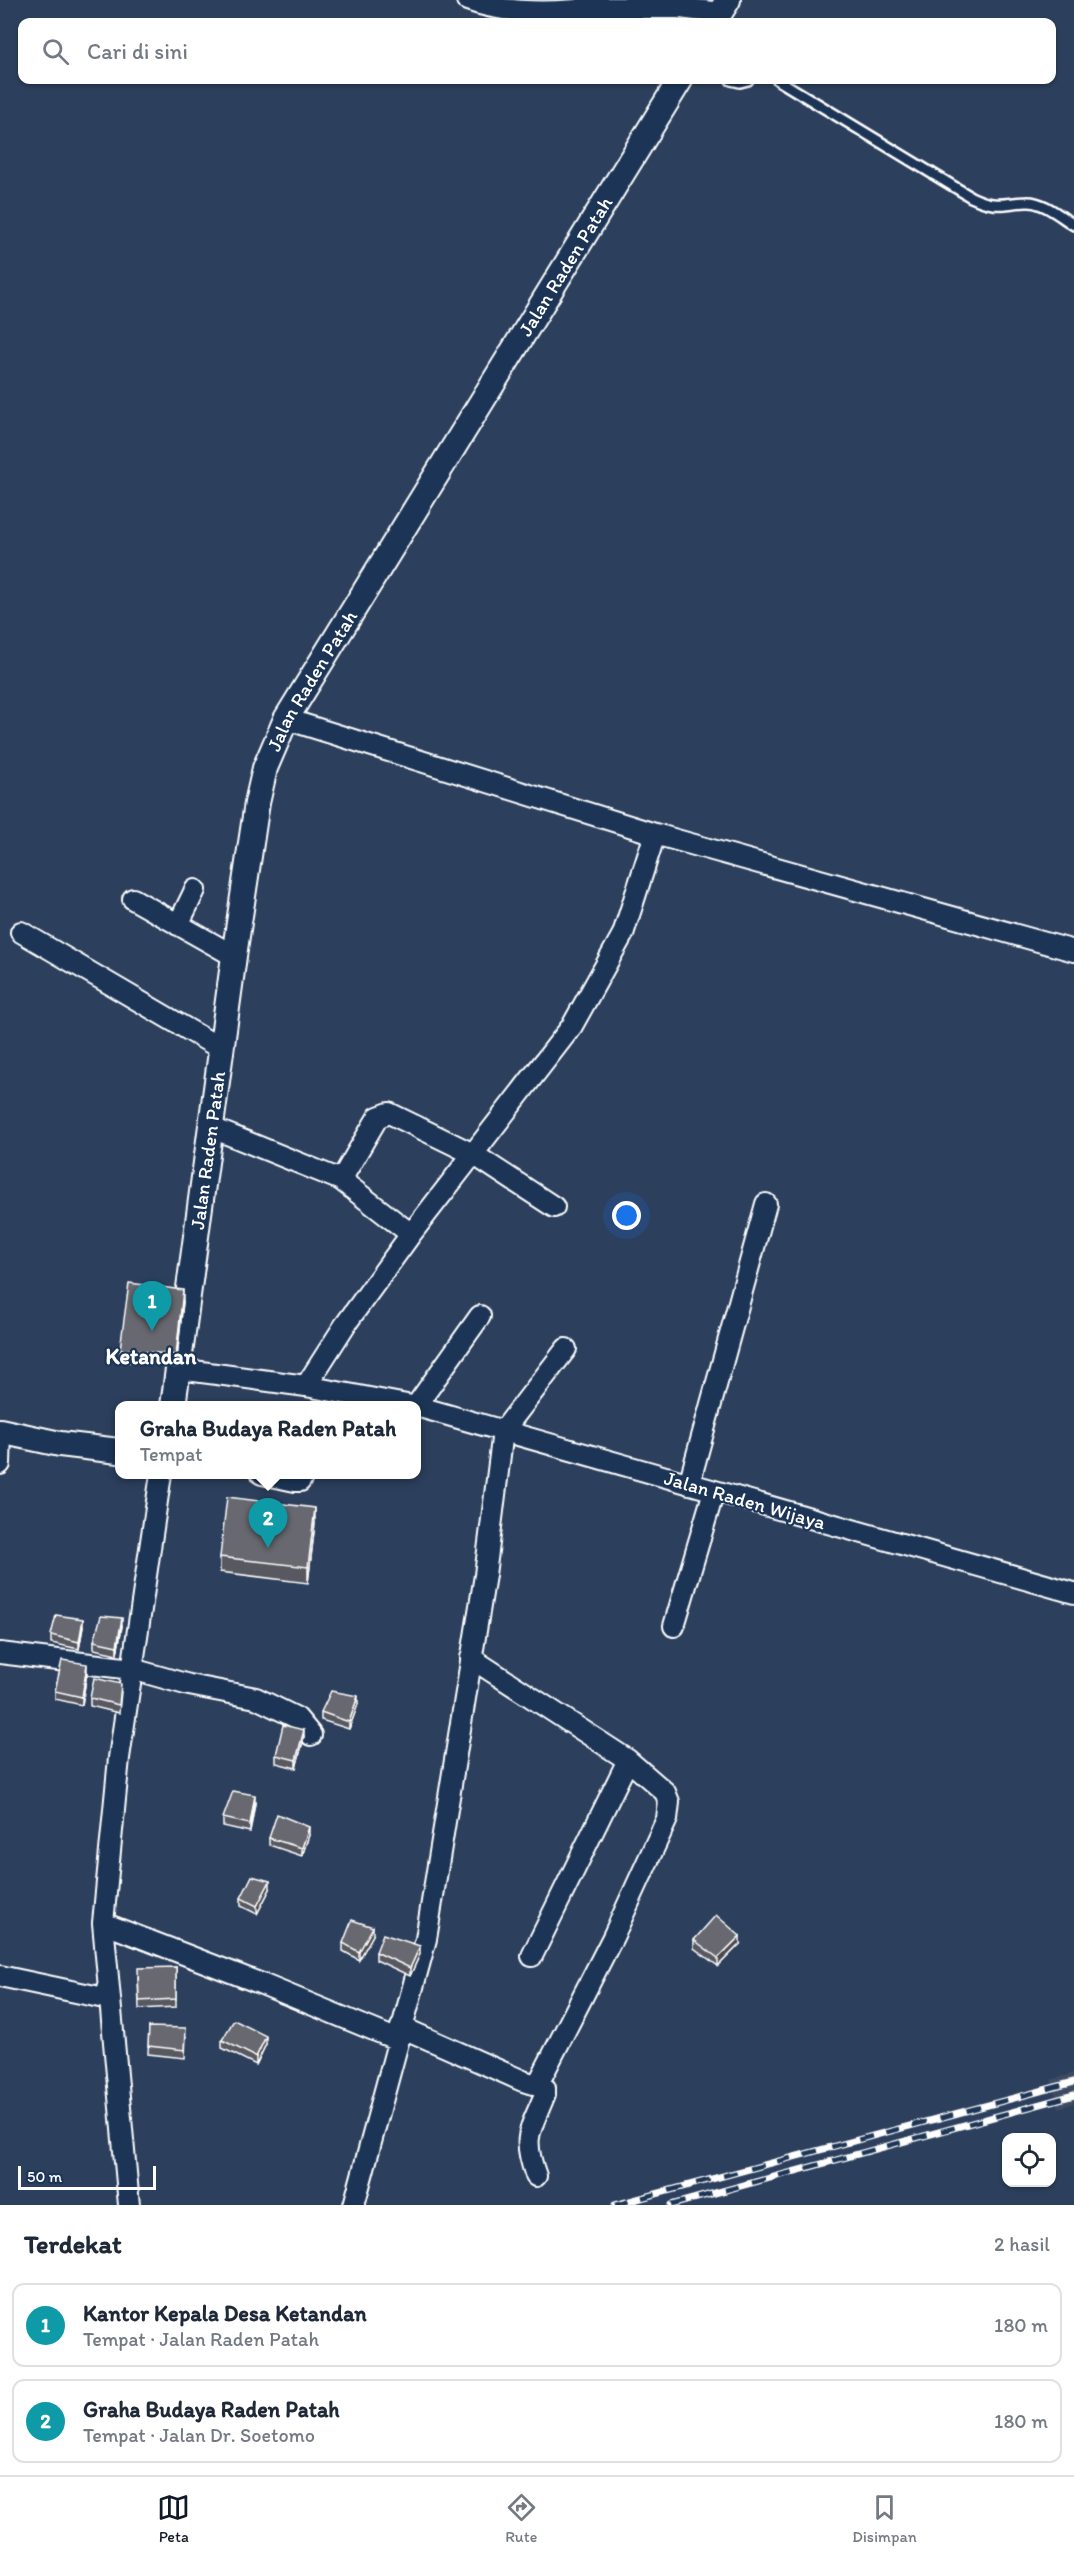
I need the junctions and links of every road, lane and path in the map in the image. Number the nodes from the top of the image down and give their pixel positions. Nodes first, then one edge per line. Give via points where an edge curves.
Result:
1 (467, 0) edge
2 (592, 4) edge
3 (721, 12) edge
4 (678, 84) edge
5 (785, 84) edge
6 (1074, 225) edge
7 (286, 719) junction
8 (655, 834) junction
9 (195, 890) dead end
10 (133, 899) dead end
11 (178, 925) junction
12 (21, 932) dead end
13 (1074, 951) edge
14 (234, 956) junction
15 (223, 1050) junction
16 (210, 1127) junction
17 (473, 1154) junction
18 (341, 1180) junction
19 (766, 1204) dead end
20 (554, 1207) dead end
21 (411, 1234) junction
22 (480, 1316) dead end
23 (566, 1350) dead end
24 (179, 1369) junction
25 (312, 1393) edge
26 (174, 1401) edge
27 (375, 1401) edge
28 (419, 1401) edge
29 (421, 1408) edge
30 (3, 1429) edge
31 (503, 1431) junction
32 (115, 1450) edge
33 (0, 1464) edge
34 (160, 1479) edge
35 (286, 1479) edge
36 (301, 1479) edge
37 (689, 1484) junction
38 (714, 1491) junction
39 (1074, 1593) edge
40 (674, 1626) dead end
41 (0, 1653) edge
42 (471, 1658) junction
43 (132, 1669) junction
44 (311, 1735) dead end
45 (628, 1760) junction
46 (103, 1923) junction
47 (532, 1956) dead end
48 (0, 1976) edge
49 (109, 1999) junction
50 (400, 2034) junction
51 (539, 2082) junction
52 (536, 2176) dead end
53 (129, 2205) edge
54 (354, 2205) edge

1 - 2 street via 516,10 553,11
2 - 3 street
4 - 7 street, Jalan Raden Patah
5 - 6 lane via 971,197 1000,206 1028,201
7 - 8 street
7 - 14 street, Jalan Raden Patah via 265,768 257,803
8 - 13 street
8 - 17 street via 623,934 596,986 572,1026
9 - 11 street
10 - 11 street
11 - 14 street
12 - 15 street
14 - 15 street, Jalan Raden Patah
15 - 16 street, Jalan Raden Patah
16 - 18 street
16 - 24 street, Jalan Raden Patah
17 - 18 street via 389,1113 378,1117
17 - 20 street
17 - 21 street
18 - 21 street
19 - 37 street
21 - 25 street via 345,1325
22 - 28 street
23 - 31 street
24 - 25 street, Jalan Raden Wijaya
24 - 26 street, Jalan Raden Patah
25 - 27 street, Jalan Raden Wijaya
29 - 31 street, Jalan Raden Wijaya
30 - 32 street via 60,1444
30 - 33 street
31 - 37 street, Jalan Raden Wijaya
31 - 42 street
34 - 43 street
35 - 36 street
37 - 38 street, Jalan Raden Wijaya
38 - 39 street, Jalan Raden Wijaya
38 - 40 street
41 - 43 street
42 - 45 street
42 - 50 street via 426,1940
43 - 44 street via 256,1698 297,1718
43 - 46 street
45 - 47 street
45 - 51 street via 665,1792 669,1802 667,1819 613,1937
46 - 49 street
46 - 50 street
48 - 49 street
49 - 53 street
50 - 51 street via 523,2081
50 - 54 street
51 - 52 street via 545,2094 528,2138

